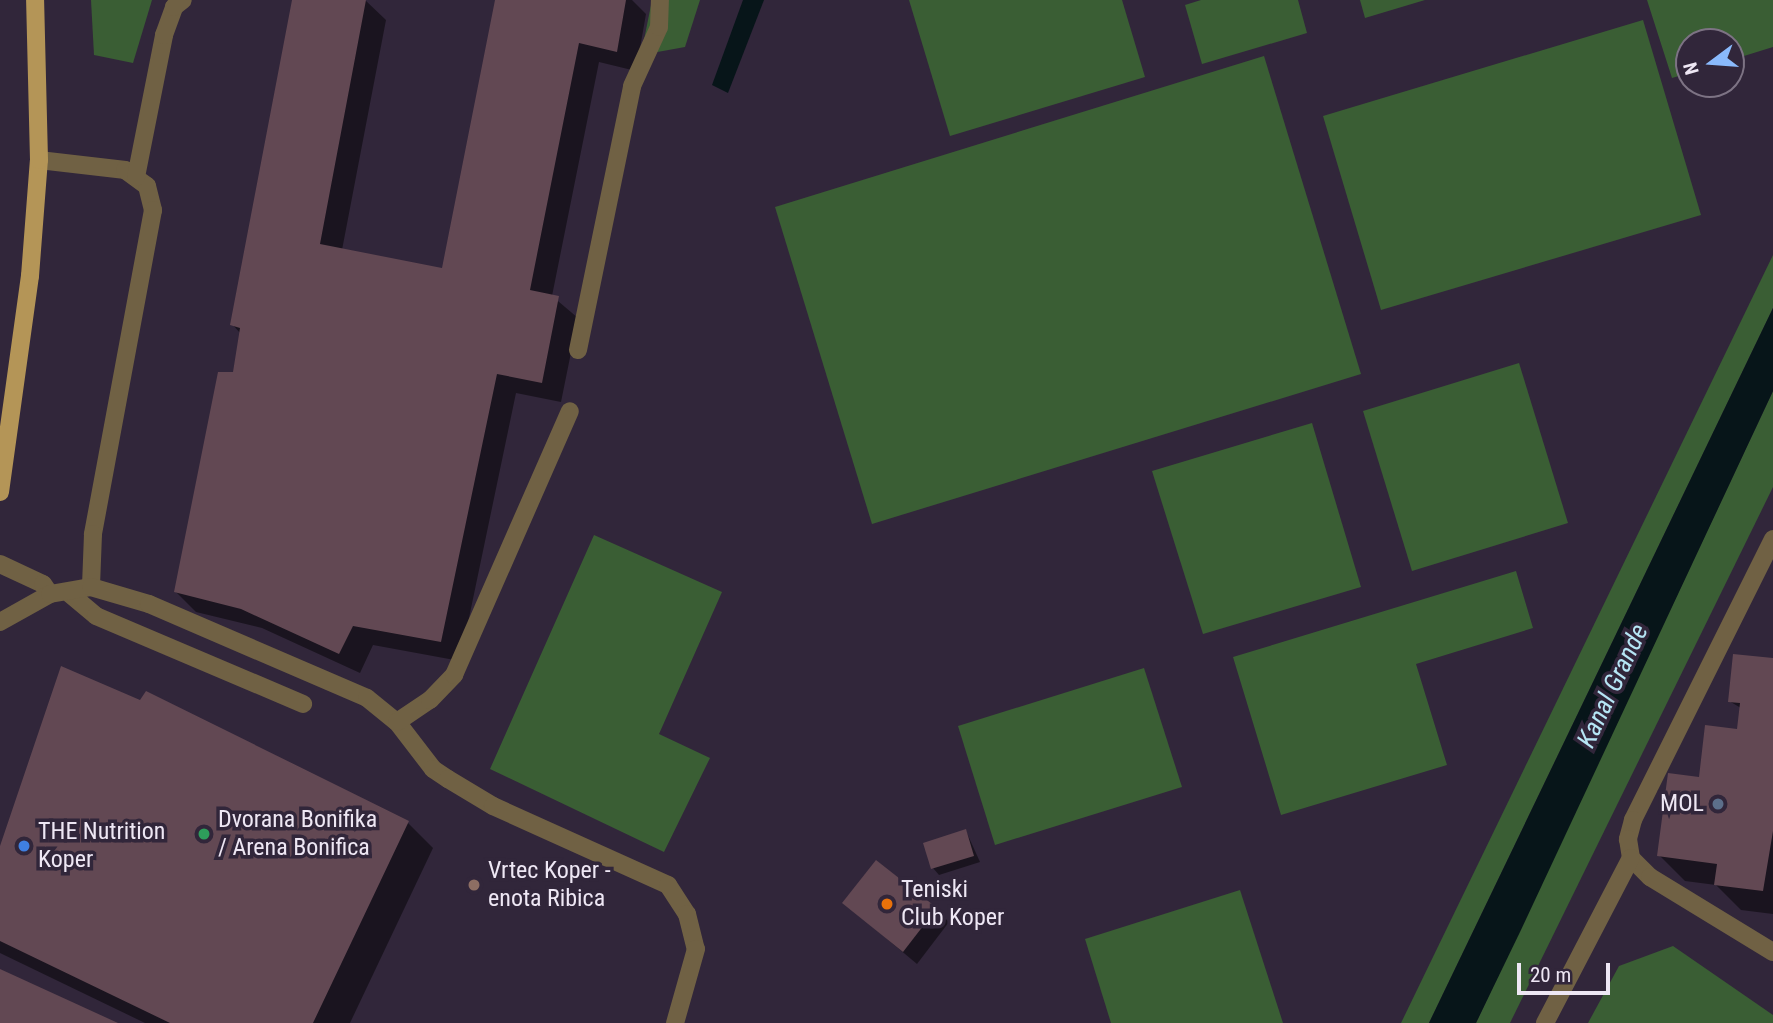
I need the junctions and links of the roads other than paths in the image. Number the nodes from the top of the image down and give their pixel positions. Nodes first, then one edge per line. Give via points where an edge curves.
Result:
1 (35, 0) edge
2 (183, 0) edge
3 (660, 0) edge
4 (39, 160) junction
5 (136, 177) junction
6 (578, 351) dead end
7 (570, 411) dead end
8 (0, 492) edge
9 (1773, 539) edge
10 (0, 564) edge
11 (91, 587) junction
12 (50, 594) junction
13 (69, 594) junction
14 (0, 622) edge
15 (303, 704) dead end
16 (397, 722) junction
17 (1632, 858) junction
18 (1773, 953) edge
19 (675, 1023) edge
20 (1545, 1023) edge

1 - 4 main road
2 - 5 lane via 174,8 164,35
3 - 6 lane via 659,27 632,86
4 - 5 lane via 125,170
4 - 8 main road via 30,276
5 - 11 lane via 147,186 152,210 93,534
7 - 16 lane via 454,676 430,700
9 - 17 lane via 1633,820 1628,839
10 - 12 lane via 43,584
11 - 13 lane
11 - 16 lane via 149,604 339,684
12 - 13 lane
12 - 14 lane
13 - 15 lane via 96,616
16 - 19 lane via 433,769 448,779 493,806 668,885 687,914 696,949
17 - 18 lane via 1650,877
17 - 20 lane

